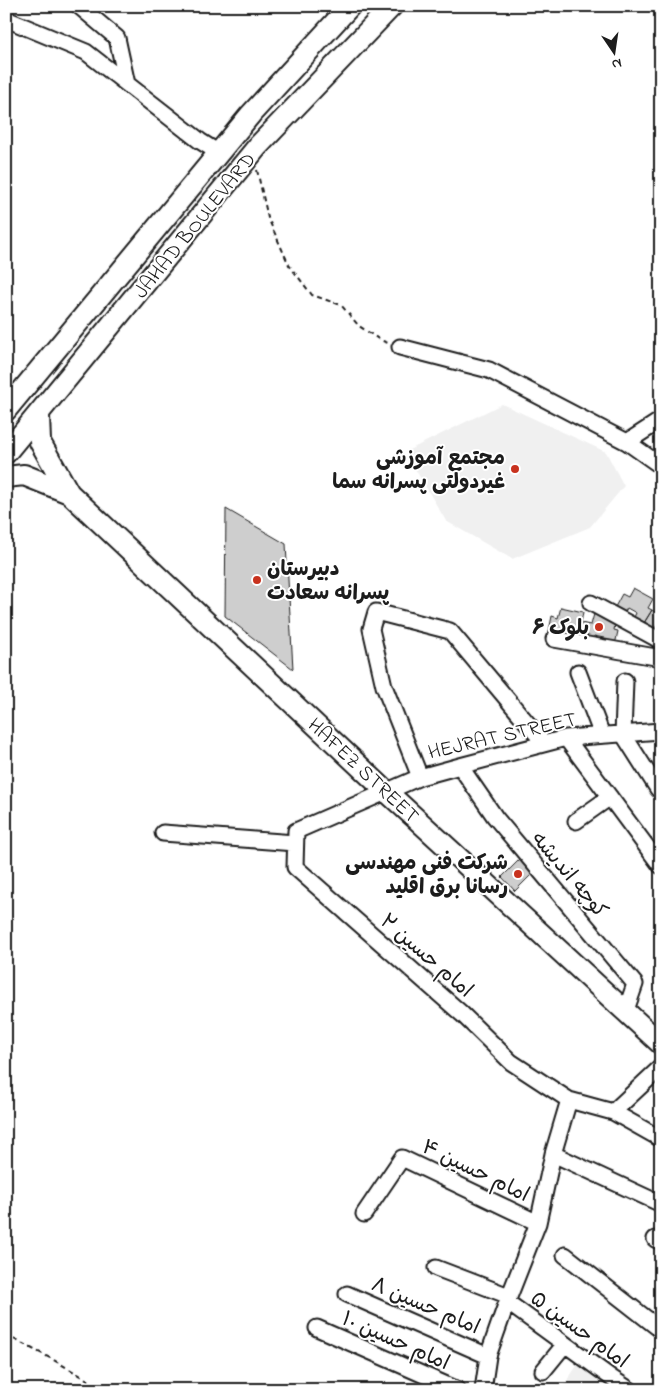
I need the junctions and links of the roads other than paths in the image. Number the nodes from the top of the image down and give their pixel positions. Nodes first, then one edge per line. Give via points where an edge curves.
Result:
1 (80, 6) edge
2 (350, 6) edge
3 (392, 6) edge
4 (6, 19) edge
5 (127, 84) junction
6 (219, 153) junction
7 (400, 347) road end
8 (6, 410) edge
9 (39, 415) junction
10 (661, 420) edge
11 (627, 442) junction
12 (6, 454) edge
13 (661, 466) edge
14 (6, 477) edge
15 (69, 493) junction
16 (590, 604) dead end
17 (554, 639) dead end
18 (661, 641) edge
19 (661, 658) edge
20 (578, 672) dead end
21 (625, 681) dead end
22 (661, 731) edge
23 (623, 734) junction
24 (602, 736) junction
25 (566, 738) junction
26 (544, 743) junction
27 (460, 766) junction
28 (420, 777) junction
29 (658, 789) dead end
30 (386, 792) junction
31 (610, 798) junction
32 (576, 821) dead end
33 (163, 833) dead end
34 (295, 843) junction
35 (661, 866) edge
36 (626, 1010) junction
37 (661, 1044) edge
38 (661, 1067) edge
39 (569, 1100) junction
40 (613, 1112) junction
41 (661, 1139) edge
42 (553, 1154) junction
43 (661, 1204) edge
44 (364, 1214) dead end
45 (538, 1223) junction
46 (565, 1255) dead end
47 (436, 1268) dead end
48 (347, 1294) dead end
49 (508, 1299) junction
50 (317, 1328) dead end
51 (661, 1330) edge
52 (565, 1344) junction
53 (488, 1356) junction
54 (543, 1371) dead end
55 (458, 1390) edge
56 (483, 1390) edge
57 (630, 1390) edge

1 - 5 street via 117,38
2 - 6 main road, JAHAD BOULEVARD
3 - 9 main road, JAHAD BOULEVARD via 258,146
4 - 5 street via 86,52
5 - 6 street
6 - 8 main road, JAHAD BOULEVARD
7 - 11 street via 489,370
9 - 12 main road, JAHAD BOULEVARD
9 - 15 main road via 40,442
10 - 11 street
11 - 13 street
14 - 15 main road via 24,475
15 - 30 main road, HAFEZ STREET
16 - 18 street
17 - 19 street
20 - 24 street
21 - 23 street
22 - 23 street, HEJRAT STREET
23 - 24 street, HEJRAT STREET
23 - 29 street
24 - 25 street, HEJRAT STREET
25 - 26 street, HEJRAT STREET
25 - 31 street
26 - 27 street, HEJRAT STREET
26 - 28 street via 450,631 376,612 371,630 384,686
27 - 28 street, HEJRAT STREET
27 - 36 street, کوچه اندیشه via 494,817 635,984
28 - 30 street, HEJRAT STREET
30 - 34 street via 296,831
30 - 36 main road, HAFEZ STREET
31 - 32 street
31 - 35 street
33 - 34 street
34 - 39 street, امام حسین ۲ via 294,867 462,1014 511,1062
36 - 37 main road, HAFEZ STREET
38 - 40 street
39 - 40 street
39 - 42 street
40 - 41 street
42 - 43 street
42 - 45 street
44 - 45 street, امام حسین ۴ via 402,1158
45 - 49 street
46 - 51 street
47 - 49 street, امام حسین ۵
48 - 53 street, امام حسین ۸
49 - 52 street, امام حسین ۵
49 - 53 street
50 - 55 street, امام حسین ۱۰
52 - 54 street
52 - 57 street, امام حسین ۵
53 - 56 street

